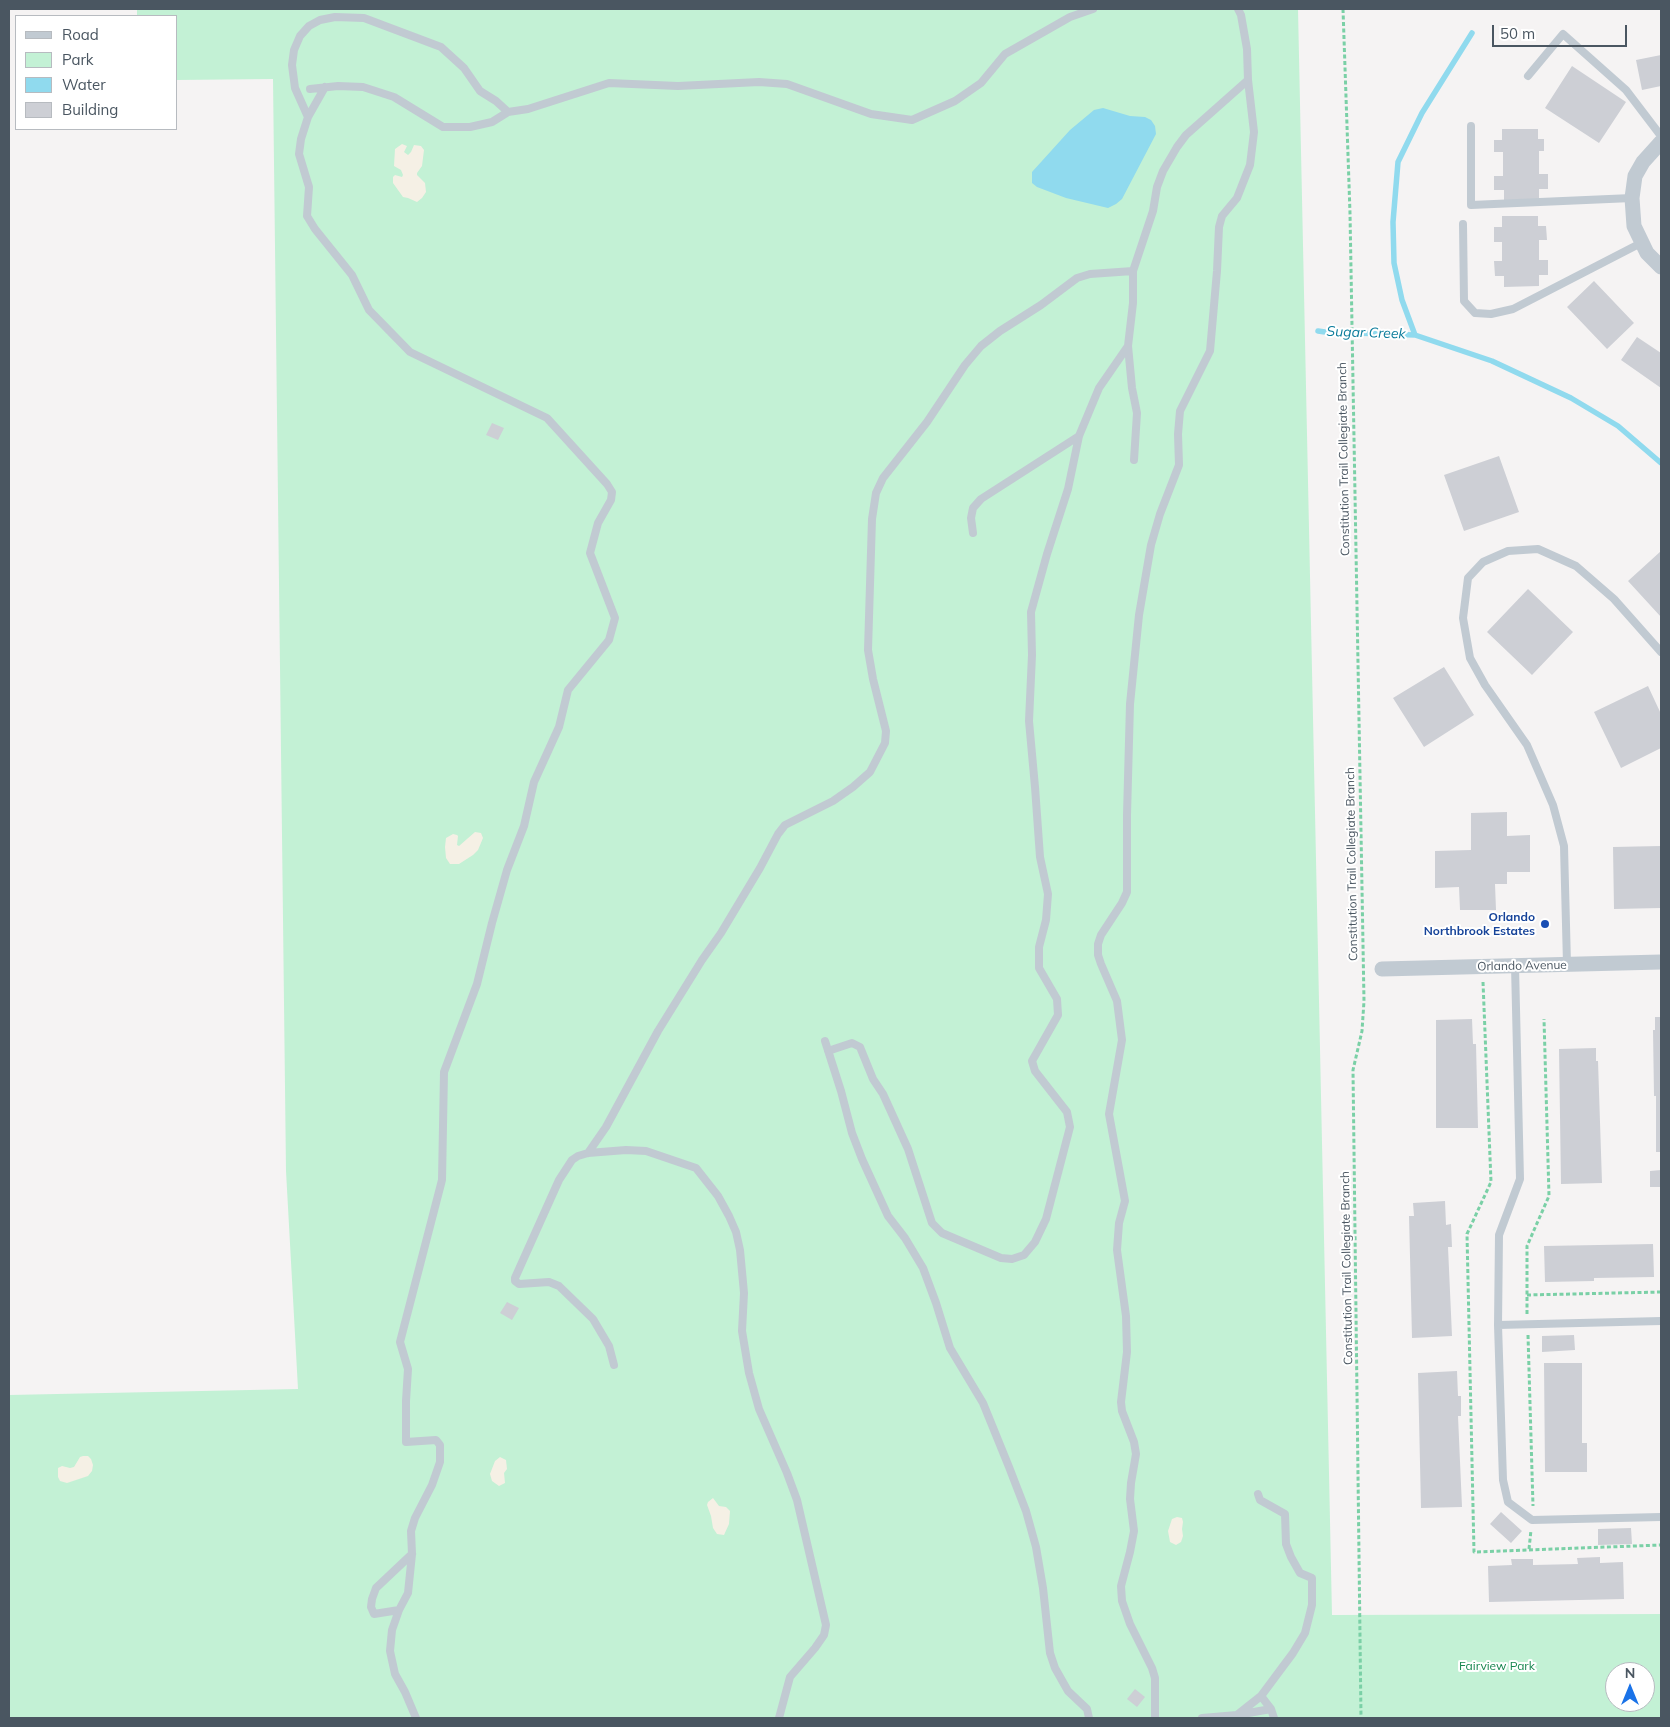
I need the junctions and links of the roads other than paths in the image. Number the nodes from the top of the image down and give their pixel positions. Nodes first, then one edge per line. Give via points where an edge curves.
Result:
1 (1093, 9) edge
2 (1238, 9) edge
3 (1528, 76) dead end
4 (1248, 80) junction
5 (325, 87) junction
6 (310, 88) dead end
7 (508, 112) junction
8 (308, 117) junction
9 (1471, 126) dead end
10 (1661, 136) edge
11 (1661, 142) edge
12 (1632, 204) junction
13 (1463, 224) dead end
14 (1641, 243) junction
15 (1661, 267) edge
16 (1133, 271) junction
17 (1128, 346) junction
18 (1079, 436) junction
19 (1134, 460) dead end
20 (973, 533) dead end
21 (1661, 652) edge
22 (1661, 962) edge
23 (1567, 964) junction
24 (1515, 966) junction
25 (1382, 969) dead end
26 (825, 1041) dead end
27 (828, 1051) junction
28 (588, 1153) junction
29 (1661, 1321) edge
30 (1498, 1325) junction
31 (614, 1365) dead end
32 (1258, 1494) dead end
33 (1661, 1517) edge
34 (412, 1554) junction
35 (399, 1610) junction
36 (1261, 1696) junction
37 (1270, 1709) junction
38 (1237, 1715) junction
39 (416, 1718) edge
40 (779, 1718) edge
41 (1089, 1718) edge
42 (1155, 1718) edge
43 (1202, 1718) edge
44 (1274, 1718) edge

1 - 7 lane via 1070,17 1005,54 981,83 956,101 912,120 871,114 787,84 759,82 678,86 610,83 528,109
2 - 4 lane via 1247,48
3 - 10 lane via 1562,34 1626,90
4 - 16 lane via 1200,121 1177,147 1157,187 1146,236
4 - 42 lane via 1254,132 1250,165 1237,198 1222,216 1219,227 1210,351 1180,411 1179,465 1151,545 1139,616 1130,704 1127,892 1098,944 1098,955 1117,1001 1122,1040 1108,1114 1125,1201 1117,1250 1126,1316 1121,1402 1136,1454 1130,1491 1134,1531 1121,1586 1122,1601 1156,1678
5 - 6 lane
5 - 7 lane via 363,87 394,97 443,127 470,127 492,122
5 - 8 lane
7 - 8 lane via 480,91 464,68 441,47 364,18 335,17 309,26 294,50 295,88
8 - 34 lane via 299,154 308,187 307,216 352,274 369,310 410,352 548,418 612,492 598,523 590,553 615,618 610,640 568,690 559,727 534,782 477,984 444,1072 442,1180 400,1342 408,1369 406,1442 436,1440 440,1445 440,1462 415,1518
9 - 12 lane via 1471,205
11 - 12 street via 1642,162 1635,176
12 - 14 street via 1634,226
13 - 14 lane via 1464,301 1475,313 1491,314 1513,309
14 - 15 street
16 - 17 lane
16 - 28 lane via 1077,278 981,346 928,422 883,478 876,493 872,519 868,650 886,731 885,743 870,772 853,787 833,802 785,825 778,834 721,933 642,1057 631,1082
17 - 18 lane via 1099,388
17 - 19 lane via 1137,413
18 - 20 lane via 981,499 973,508
18 - 27 lane via 1068,490 1031,612 1029,721 1040,857 1048,894 1039,947 1039,968 1057,999 1058,1015 1032,1061 1034,1071 1067,1112 1070,1127 1046,1219 1035,1242 1024,1255 1001,1258 942,1233 932,1223 908,1149 860,1047 852,1043
21 - 23 lane via 1614,599 1576,566 1538,549 1508,551 1483,562 1468,578 1463,618 1470,658 1527,745 1554,805 1564,846
22 - 23 street, Orlando Avenue
23 - 24 street, Orlando Avenue
24 - 25 street, Orlando Avenue
24 - 30 lane via 1520,1179 1498,1235
26 - 27 lane
27 - 41 lane via 862,1159 888,1216 923,1268 950,1348 983,1403 1010,1467 1036,1547 1050,1654 1068,1691 1087,1709
28 - 31 lane via 572,1160 559,1180 517,1270 515,1281 523,1285 549,1282 559,1286 594,1319 609,1346
28 - 40 lane via 646,1151 696,1168 718,1196 736,1232 744,1293 742,1331 749,1373 759,1409 797,1500 826,1624 820,1641 790,1677
29 - 30 lane
30 - 33 lane via 1503,1480 1508,1502 1532,1520
32 - 36 lane via 1260,1500 1285,1514 1286,1544 1291,1557 1300,1574 1312,1578 1312,1605 1305,1633
34 - 35 lane via 408,1594
34 - 35 lane via 376,1588 372,1598 374,1614
35 - 39 lane via 392,1630 390,1651 395,1674
36 - 37 lane
36 - 38 lane
37 - 38 lane
37 - 44 lane
38 - 43 lane

